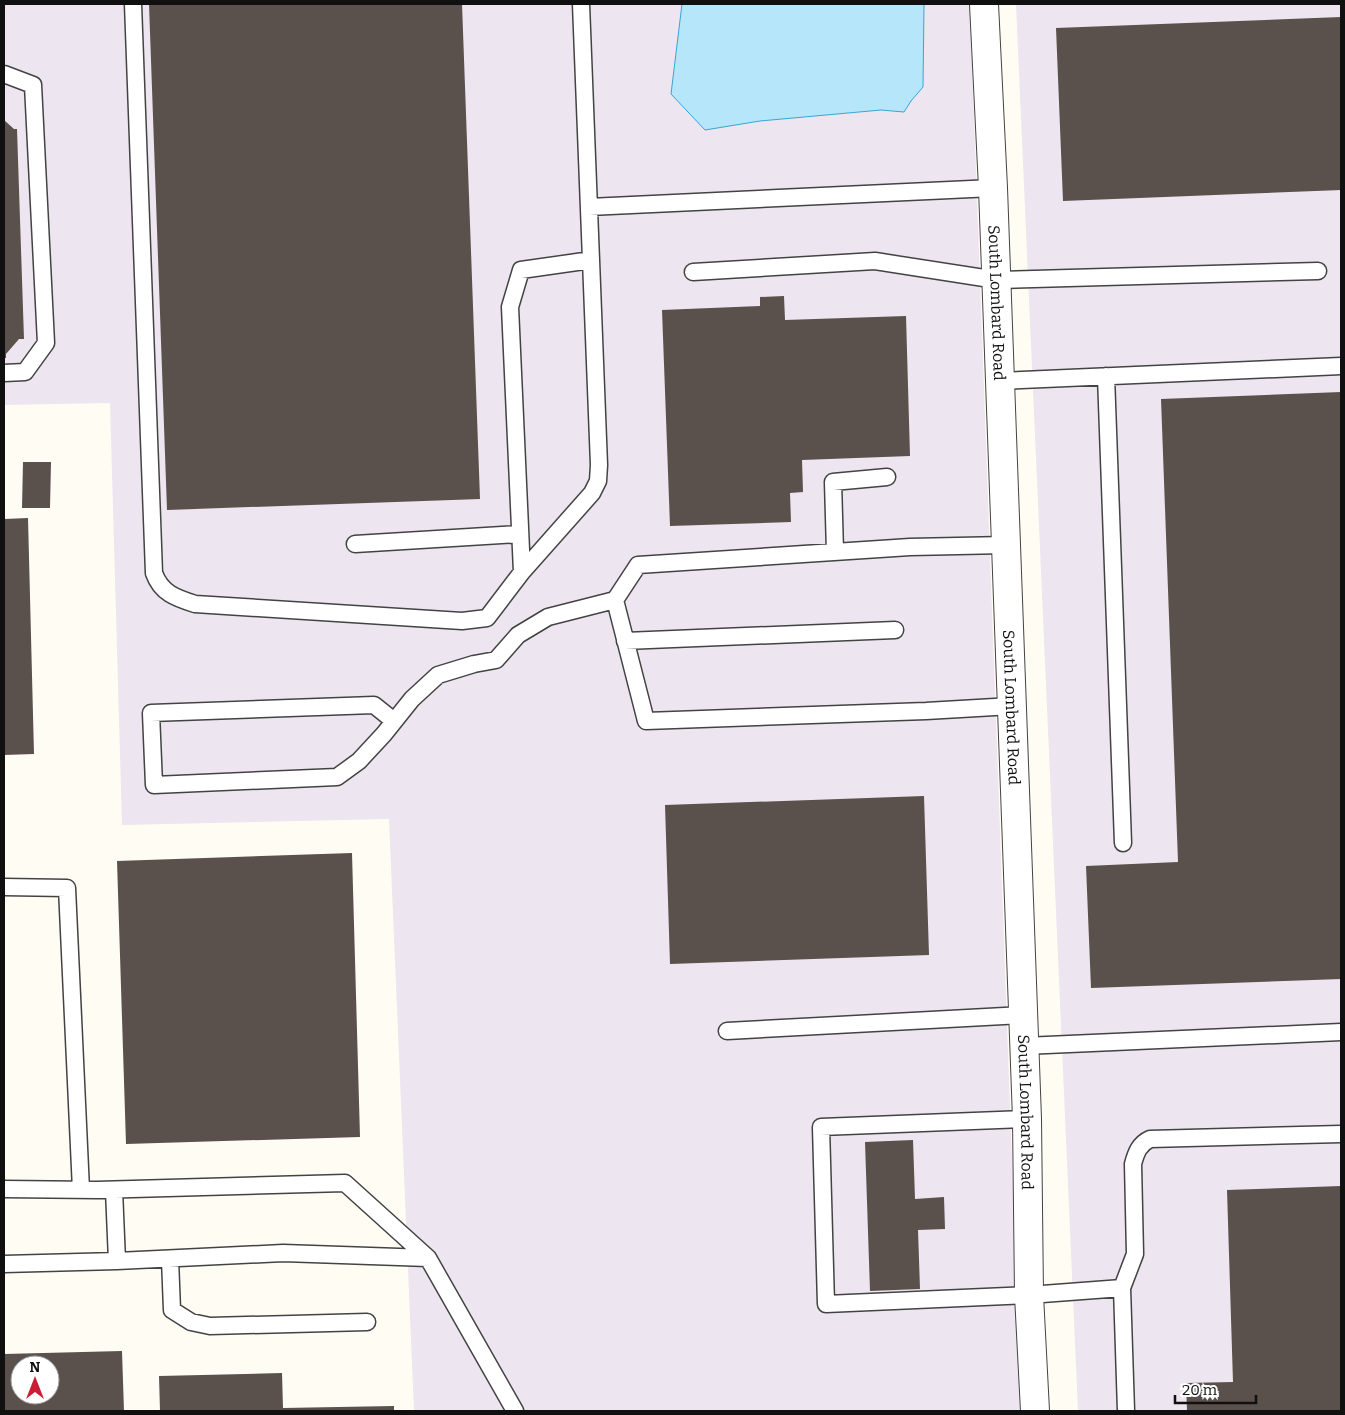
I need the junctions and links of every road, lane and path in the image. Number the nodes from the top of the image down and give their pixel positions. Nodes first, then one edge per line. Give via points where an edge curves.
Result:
1 (133, 4) edge
2 (581, 4) edge
3 (984, 4) edge
4 (4, 74) edge
5 (994, 188) junction
6 (588, 207) junction
7 (590, 260) junction
8 (1318, 270) dead end
9 (693, 272) dead end
10 (997, 280) junction
11 (1341, 366) edge
12 (4, 374) edge
13 (1106, 376) junction
14 (1000, 380) junction
15 (887, 477) dead end
16 (520, 534) junction
17 (355, 544) dead end
18 (1006, 545) junction
19 (835, 552) junction
20 (522, 572) junction
21 (615, 600) junction
22 (895, 630) dead end
23 (625, 641) junction
24 (1012, 706) junction
25 (394, 721) junction
26 (1123, 843) dead end
27 (4, 887) edge
28 (1023, 1015) junction
29 (727, 1031) dead end
30 (1341, 1032) edge
31 (1024, 1046) junction
32 (1027, 1119) junction
33 (1341, 1134) edge
34 (4, 1189) edge
35 (81, 1190) junction
36 (114, 1190) junction
37 (428, 1258) junction
38 (170, 1259) junction
39 (116, 1261) junction
40 (4, 1264) edge
41 (1122, 1288) junction
42 (1029, 1295) junction
43 (367, 1322) dead end
44 (515, 1411) edge
45 (1034, 1411) edge
46 (1126, 1411) edge

1 - 20 lane via 154,573 157,582 166,592 195,604 462,621 487,618
2 - 6 lane
3 - 5 street, South Lombard Road
4 - 12 lane via 33,85 46,343 25,372
5 - 6 lane
5 - 10 street, South Lombard Road
6 - 7 lane
7 - 16 lane via 522,270 510,307
7 - 20 lane via 598,481 592,493
8 - 10 lane
9 - 10 lane via 876,261
10 - 14 street, South Lombard Road
11 - 13 lane
13 - 14 lane
13 - 26 lane
14 - 18 street, South Lombard Road
15 - 19 lane via 832,482
16 - 17 lane
16 - 20 lane
18 - 19 lane
18 - 24 street, South Lombard Road
19 - 21 lane via 638,565
21 - 23 lane
21 - 25 lane via 548,616 518,635 496,660 438,675
22 - 23 lane
23 - 24 lane via 646,721
24 - 28 street, South Lombard Road
25 - 25 lane via 359,761 337,777 154,785 151,713 374,705
27 - 35 lane via 67,888
28 - 29 lane
28 - 31 street, South Lombard Road
30 - 31 lane
31 - 32 street, South Lombard Road
32 - 42 street, South Lombard Road
32 - 42 lane via 821,1127 826,1304
33 - 41 lane via 1150,1139 1143,1142 1133,1164 1135,1254
34 - 35 lane
35 - 36 lane
36 - 37 lane via 346,1183
36 - 39 lane
37 - 38 lane via 284,1253
37 - 44 lane
38 - 39 lane
38 - 43 lane via 172,1310 191,1322 210,1326
39 - 40 lane
41 - 42 lane
41 - 46 lane
42 - 45 street, South Lombard Road

